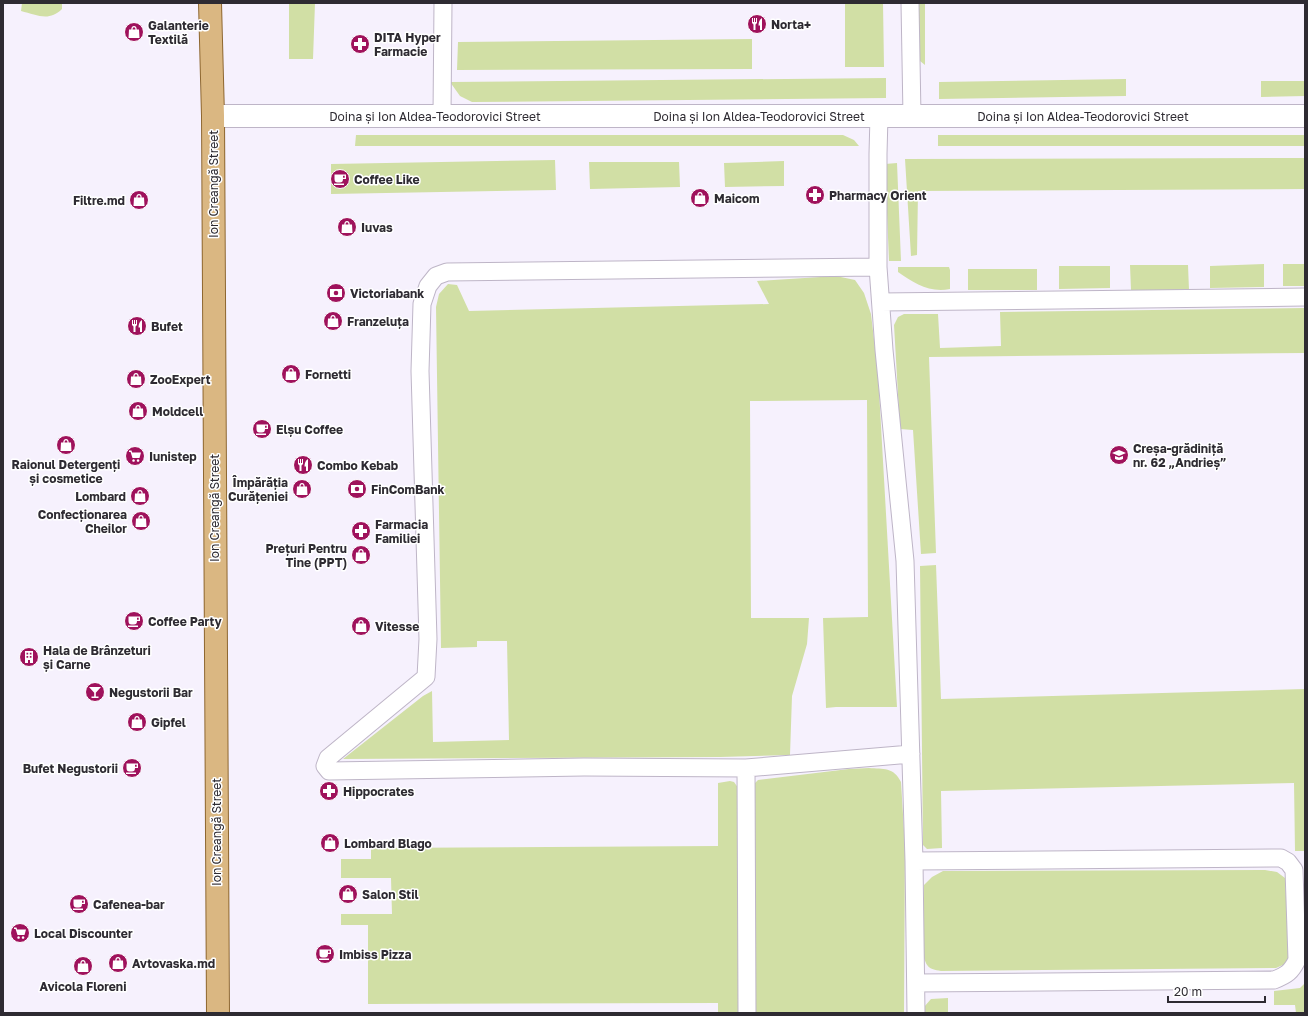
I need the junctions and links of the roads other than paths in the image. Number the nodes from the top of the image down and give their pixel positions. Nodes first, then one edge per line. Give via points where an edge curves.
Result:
1 (210, 3) edge
2 (442, 3) edge
3 (910, 3) edge
4 (442, 115) junction
5 (213, 116) junction
6 (879, 116) junction
7 (912, 116) junction
8 (1305, 116) edge
9 (878, 267) junction
10 (1305, 297) edge
11 (881, 302) junction
12 (911, 754) junction
13 (746, 768) junction
14 (914, 861) junction
15 (916, 983) junction
16 (218, 1013) edge
17 (747, 1013) edge
18 (916, 1013) edge

1 - 5 main road, Ion Creangă Street
2 - 4 lane
3 - 7 lane
4 - 5 street, Doina și Ion Aldea-Teodorovici Street
4 - 6 street, Doina și Ion Aldea-Teodorovici Street
5 - 16 main road, Ion Creangă Street
6 - 7 street, Doina și Ion Aldea-Teodorovici Street
6 - 9 lane
7 - 8 street, Doina și Ion Aldea-Teodorovici Street
9 - 11 lane
9 - 13 lane via 447,272 436,276 428,286 422,304 420,371 428,633 426,677 328,758 325,766 327,769 330,771
10 - 11 lane
11 - 12 lane via 906,561
12 - 13 lane
12 - 14 lane
13 - 17 lane
14 - 15 lane
14 - 15 lane via 1281,858 1294,870 1297,960 1292,970 1274,980
15 - 18 lane

